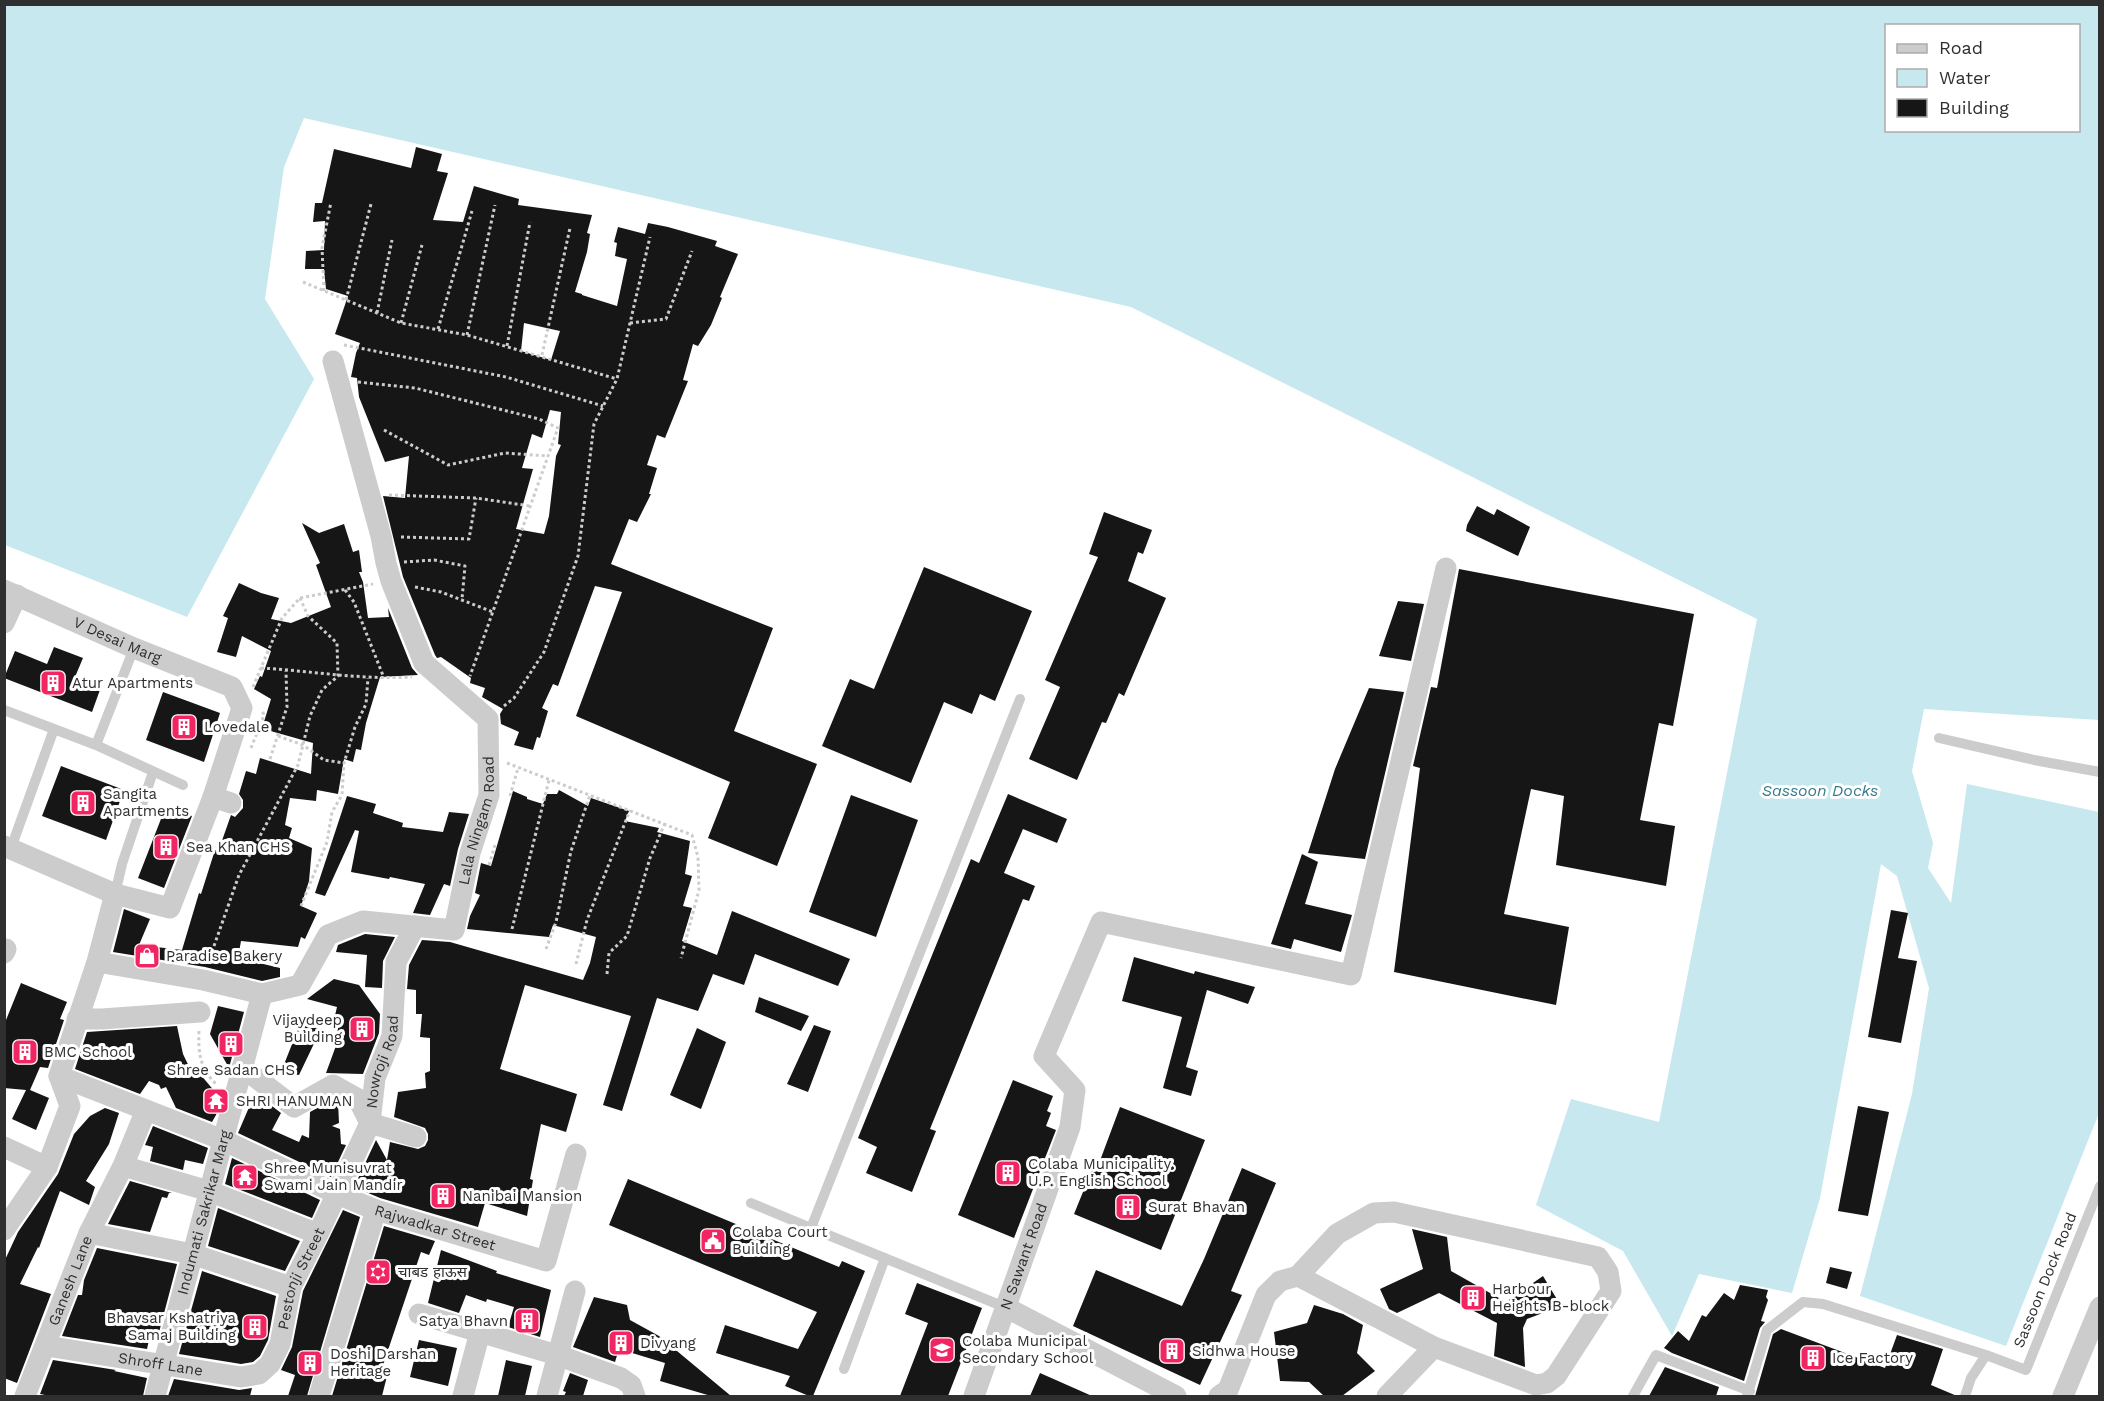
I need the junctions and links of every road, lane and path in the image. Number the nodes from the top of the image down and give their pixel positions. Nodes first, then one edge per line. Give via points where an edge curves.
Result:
1 (331, 201) dead end
2 (371, 204) dead end
3 (495, 205) dead end
4 (472, 211) dead end
5 (530, 222) dead end
6 (570, 228) dead end
7 (650, 237) dead end
8 (392, 240) dead end
9 (422, 245) dead end
10 (692, 251) dead end
11 (303, 282) dead end
12 (324, 291) junction
13 (345, 300) junction
14 (377, 313) junction
15 (401, 323) junction
16 (630, 323) junction
17 (438, 329) junction
18 (467, 334) junction
19 (507, 346) junction
20 (335, 352) joint
21 (542, 356) junction
22 (617, 379) junction
23 (356, 382) dead end
24 (603, 406) junction
25 (384, 430) dead end
26 (548, 456) junction
27 (370, 495) junction
28 (476, 498) junction
29 (530, 506) junction
30 (381, 536) junction
31 (1446, 568) dead end
32 (391, 578) junction
33 (345, 590) junction
34 (11, 592) edge
35 (300, 598) junction
36 (462, 599) junction
37 (493, 612) junction
38 (4, 623) edge
39 (134, 648) junction
40 (261, 668) junction
41 (286, 671) junction
42 (338, 676) junction
43 (439, 676) junction
44 (368, 678) junction
45 (385, 679) junction
46 (242, 688) junction
47 (462, 696) junction
48 (1020, 699) dead end
49 (260, 706) dead end
50 (4, 710) edge
51 (488, 719) junction
52 (54, 729) junction
53 (278, 736) junction
54 (1940, 738) dead end
55 (303, 745) junction
56 (96, 746) junction
57 (252, 748) dead end
58 (489, 757) junction
59 (270, 759) dead end
60 (344, 763) junction
61 (153, 772) junction
62 (2100, 772) edge
63 (549, 780) junction
64 (183, 785) dead end
65 (590, 795) junction
66 (630, 810) junction
67 (665, 824) junction
68 (8, 847) edge
69 (115, 894) junction
70 (301, 906) dead end
71 (415, 926) junction
72 (512, 929) dead end
73 (4, 949) edge
74 (546, 949) dead end
75 (4, 953) edge
76 (681, 958) dead end
77 (97, 962) junction
78 (576, 964) dead end
79 (607, 974) dead end
80 (203, 980) junction
81 (262, 994) junction
82 (200, 1012) joint
83 (77, 1019) junction
84 (242, 1067) junction
85 (59, 1076) junction
86 (233, 1100) junction
87 (146, 1110) junction
88 (370, 1123) junction
89 (416, 1137) dead end
90 (223, 1140) junction
91 (4, 1147) edge
92 (576, 1154) dead end
93 (123, 1166) junction
94 (47, 1167) junction
95 (2100, 1186) edge
96 (209, 1191) junction
97 (336, 1194) junction
98 (751, 1203) dead end
99 (376, 1210) junction
100 (811, 1228) junction
101 (4, 1230) edge
102 (89, 1233) junction
103 (318, 1234) junction
104 (192, 1254) junction
105 (885, 1258) junction
106 (1298, 1276) junction
107 (291, 1287) junction
108 (575, 1291) dead end
109 (2100, 1307) edge
110 (1007, 1308) junction
111 (419, 1314) dead end
112 (480, 1332) junction
113 (46, 1346) junction
114 (1434, 1347) junction
115 (557, 1355) junction
116 (1986, 1355) junction
117 (162, 1364) junction
118 (270, 1364) joint
119 (844, 1370) dead end
120 (1230, 1394) edge
121 (1748, 1394) edge
122 (25, 1396) edge
123 (155, 1396) edge
124 (319, 1396) edge
125 (463, 1396) edge
126 (547, 1396) edge
127 (635, 1396) edge
128 (974, 1396) edge
129 (1176, 1396) edge
130 (1387, 1396) edge
131 (1633, 1396) edge
132 (1965, 1396) edge
133 (2063, 1396) edge

1 - 12 path via 322,248
2 - 13 path
3 - 18 path
4 - 17 path
5 - 19 path
6 - 21 path
7 - 16 path
8 - 14 path
9 - 15 path
10 - 16 path via 666,319
11 - 12 path
12 - 13 path
13 - 14 path
14 - 15 path
15 - 17 path
16 - 22 path
17 - 18 path
18 - 19 path
19 - 21 path
20 - 24 path via 506,378
20 - 27 street
21 - 22 path
22 - 24 path
23 - 26 path via 415,388 539,419 558,428
24 - 51 path via 594,424 578,556 544,652 514,698
25 - 26 path via 448,465 505,453
26 - 29 path
27 - 28 path
27 - 30 street
28 - 29 path
28 - 30 path via 469,539
29 - 37 path
30 - 32 street
31 - 110 street, N Sawant Road via 1351,975 1101,922 1044,1056 1075,1090 1070,1127
32 - 33 path
32 - 36 path
32 - 36 path via 434,560 465,566
32 - 43 street via 424,663
33 - 35 path
33 - 45 path via 354,602
34 - 38 street
34 - 39 street, V Desai Marg
35 - 40 path via 282,618
35 - 42 path via 308,616 337,643
36 - 37 path
37 - 47 path
39 - 46 street, V Desai Marg
39 - 56 lane
40 - 41 path
40 - 46 path
41 - 42 path
41 - 53 path via 287,707
42 - 44 path
42 - 55 path via 322,690
43 - 45 path
43 - 47 street
44 - 45 path
44 - 60 path via 366,704
46 - 69 street via 242,708 222,800 170,908
47 - 51 street
48 - 100 lane
49 - 57 path via 264,715
50 - 52 lane
51 - 58 street, Lala Ningam Road
52 - 56 lane
52 - 68 lane
53 - 55 path
53 - 59 path
54 - 62 lane
55 - 60 path via 324,760
55 - 80 path via 298,765 238,875
56 - 61 lane
58 - 63 path
58 - 71 street, Lala Ningam Road via 489,795 470,852 454,930
60 - 70 path via 342,795 332,812 327,842
61 - 64 lane
61 - 69 lane
63 - 65 path
63 - 72 path
65 - 66 path
65 - 74 path
66 - 67 path
66 - 78 path via 587,920
67 - 76 path via 692,835 698,857 699,890
67 - 79 path via 627,936 609,953
68 - 69 street
69 - 77 street
71 - 81 street, Lala Ningam Road via 363,921 328,935 300,985
71 - 88 street, Nowroji Road via 396,962 392,1036 375,1078
73 - 75 street
77 - 80 street, Lala Ningam Road
77 - 83 street
80 - 81 street, Lala Ningam Road
81 - 84 street, Indumati Sakrikar Marg
82 - 83 street
82 - 86 path via 198,1053 208,1077
83 - 85 street
84 - 86 street, Indumati Sakrikar Marg
84 - 88 street via 294,1107 333,1085 358,1099
85 - 87 street, Rajwadkar Street
85 - 94 street via 70,1106
86 - 90 street, Indumati Sakrikar Marg
87 - 90 street, Rajwadkar Street
87 - 93 street, Ganesh Lane
88 - 89 street
88 - 97 street, Nowroji Road
90 - 96 street, Indumati Sakrikar Marg
90 - 97 street, Rajwadkar Street
91 - 94 street
92 - 99 street, Rajwadkar Street via 546,1261
93 - 96 street
93 - 102 street, Ganesh Lane
94 - 101 street
95 - 116 lane, Sassoon Dock Road via 2026,1370
96 - 103 street
96 - 104 street, Indumati Sakrikar Marg
97 - 99 street, Rajwadkar Street
97 - 103 street, Pestonji Street
98 - 100 lane
99 - 124 street
100 - 105 lane
102 - 104 street
102 - 113 street, Ganesh Lane
103 - 107 street, Pestonji Street
104 - 107 street
104 - 117 street, Indumati Sakrikar Marg
105 - 110 lane
105 - 119 lane
106 - 114 street
106 - 114 street via 1337,1234 1374,1213 1394,1212 1598,1257 1608,1272 1611,1291 1548,1383 1536,1385
106 - 120 street via 1280,1281 1266,1295
107 - 118 street, Pestonji Street via 280,1344
108 - 115 street
109 - 133 street
110 - 128 street, N Sawant Road
110 - 129 street
111 - 112 street
112 - 115 street
112 - 125 street
113 - 117 street, Shroff Lane
113 - 122 street, Ganesh Lane
114 - 130 street
115 - 126 street
115 - 127 street via 621,1377 631,1385
116 - 121 lane via 1823,1304 1803,1302 1767,1330
116 - 132 lane
117 - 118 street, Shroff Lane via 241,1377 259,1374
117 - 123 street, Indumati Sakrikar Marg
121 - 131 lane via 1656,1355

